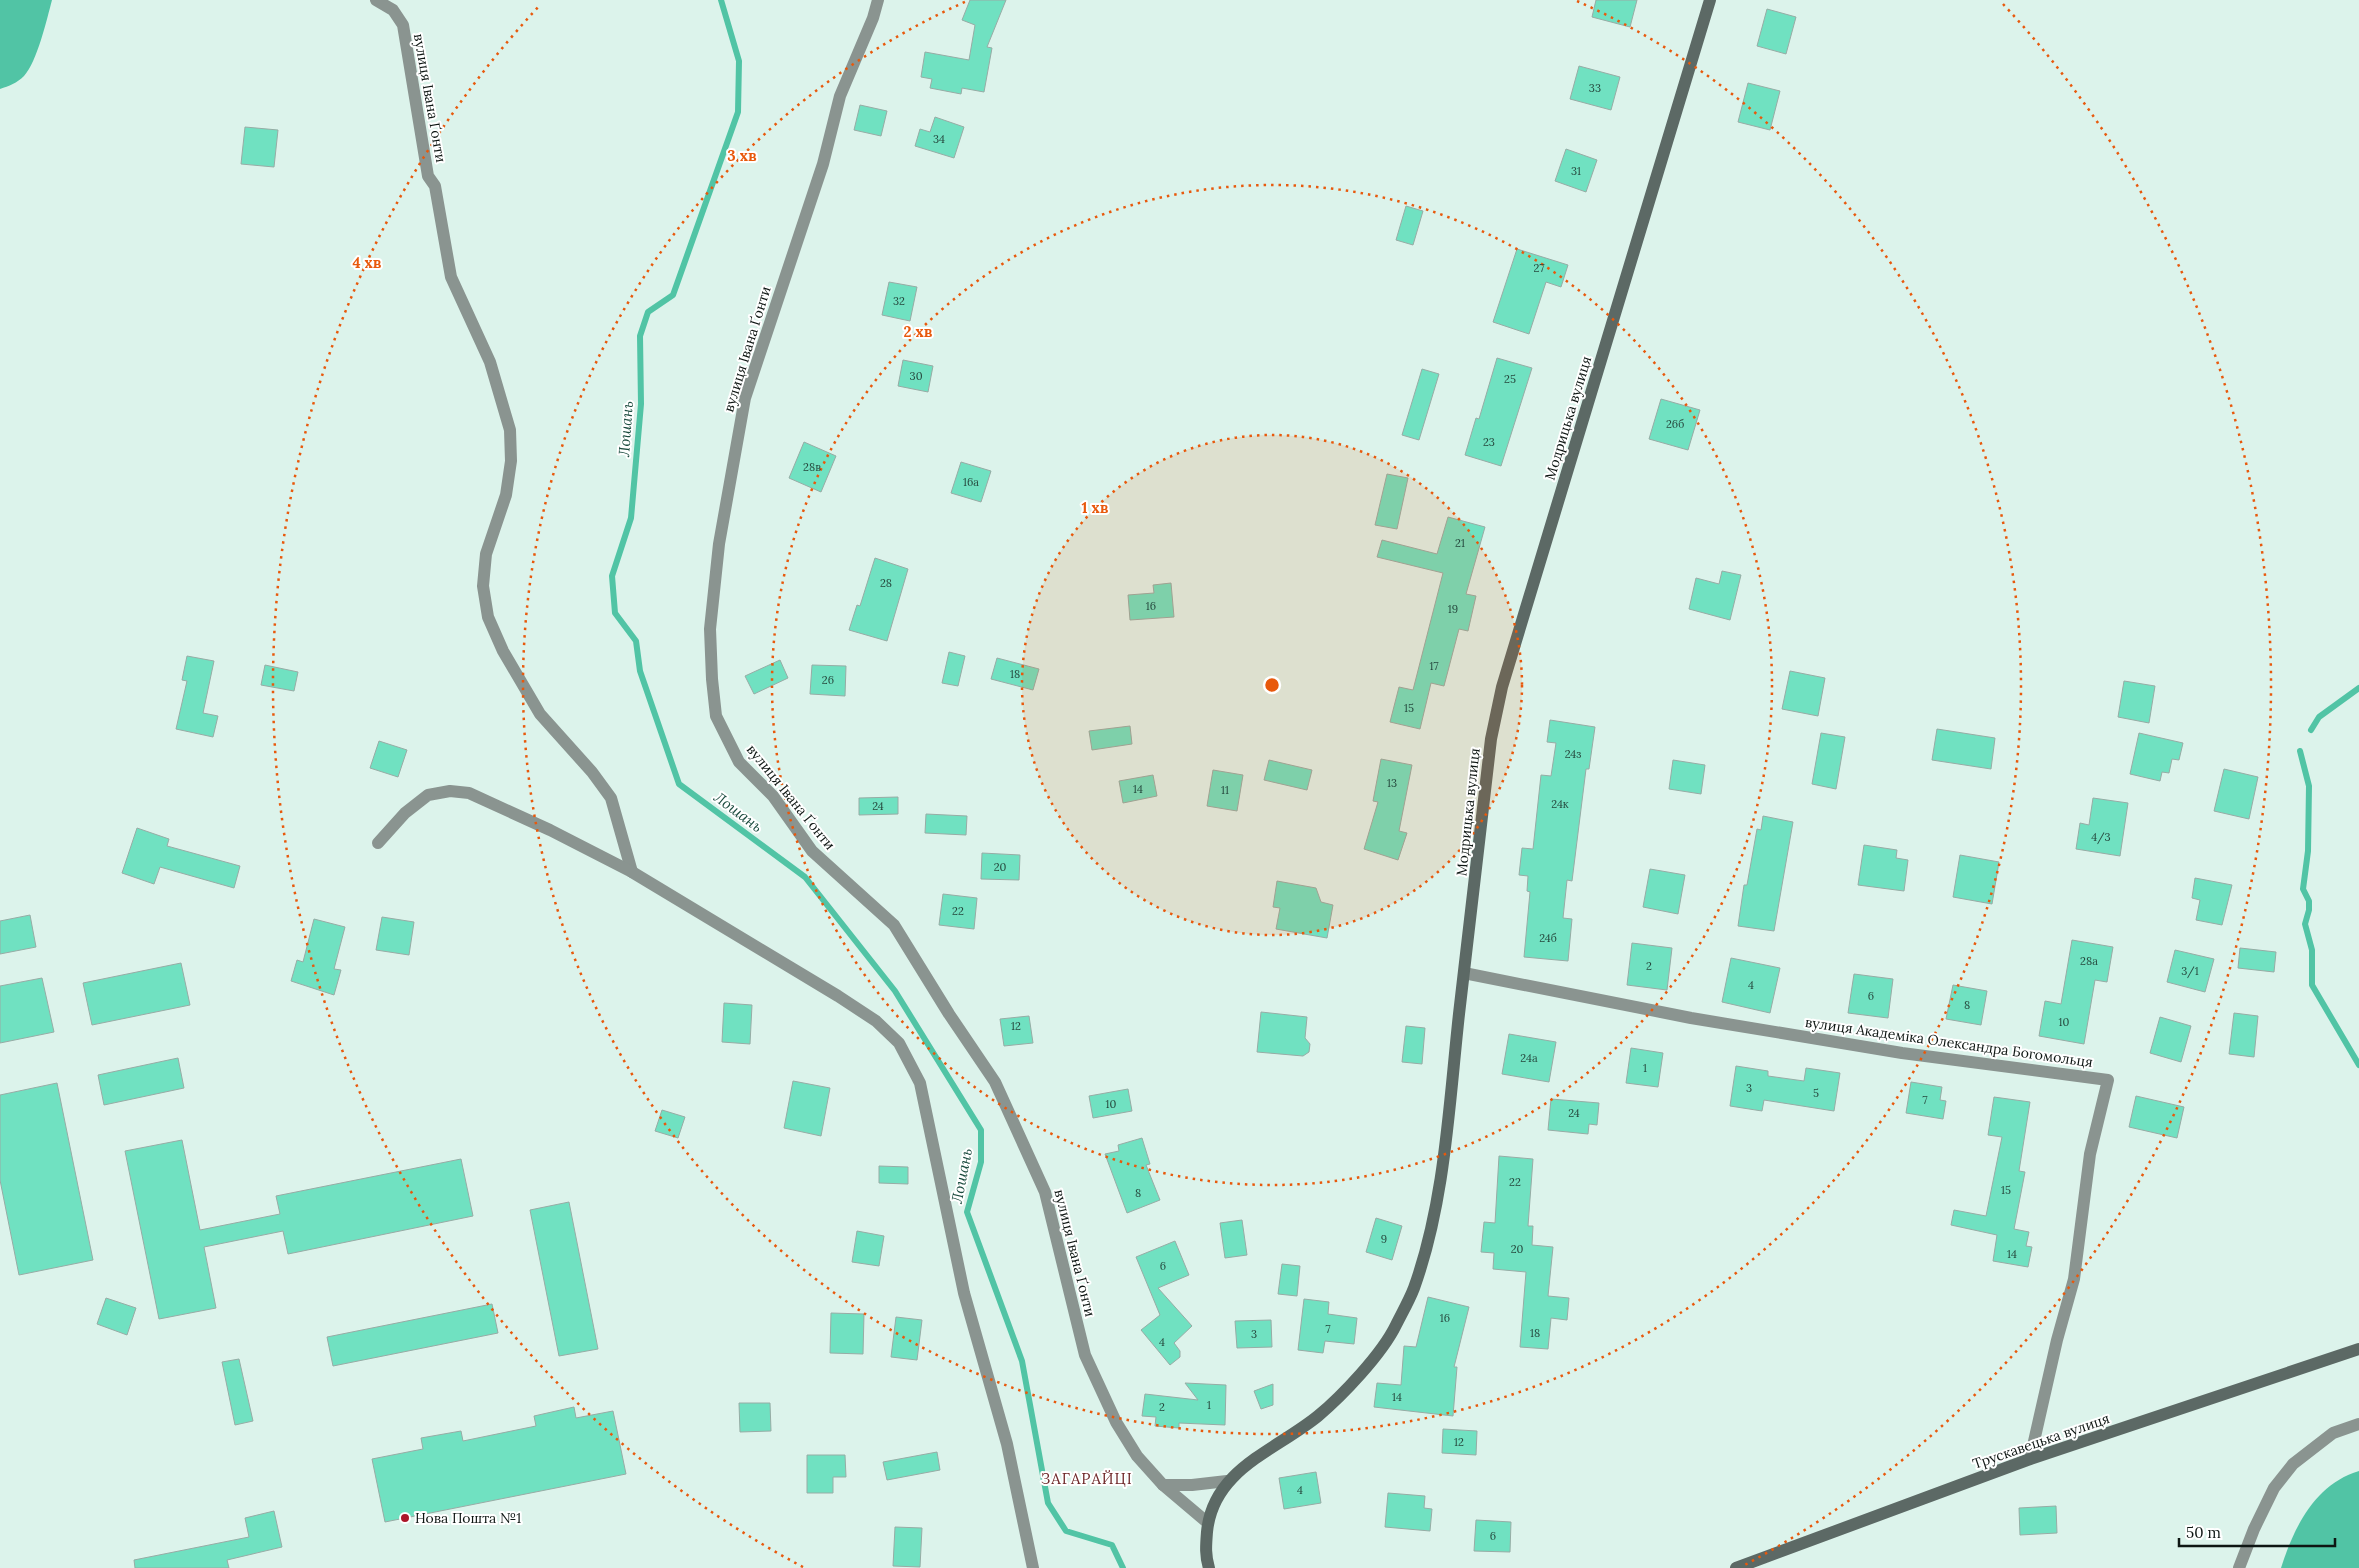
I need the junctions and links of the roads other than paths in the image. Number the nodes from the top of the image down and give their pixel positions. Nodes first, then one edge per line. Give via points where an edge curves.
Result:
1 (376, 0) edge
2 (878, 0) edge
3 (1710, 0) edge
4 (378, 843) dead end
5 (632, 872) junction
6 (1464, 972) junction
7 (2359, 1349) edge
8 (2359, 1424) edge
9 (2030, 1459) junction
10 (1227, 1481) junction
11 (1164, 1484) junction
12 (1208, 1523) junction
13 (1033, 1568) edge
14 (1210, 1568) edge
15 (1736, 1568) edge
16 (2239, 1568) edge

1 - 5 street, вулиця Івана Ґонти via 393,10 403,25 428,176 436,186 451,276 490,362 510,430 511,461 506,495 486,554 483,586 488,617 503,651 540,714 592,772 610,798
2 - 11 street, вулиця Івана Ґонти via 840,96 823,164 745,398 719,544 710,629 716,716 739,762 773,796 812,851 894,925 996,1082 1045,1192 1085,1355 1116,1422 1137,1456
3 - 6 street, Модрицька вулиця via 1502,687 1491,738
4 - 5 street via 405,813 428,795 450,791 470,794
5 - 13 street via 838,996 900,1043 920,1083 964,1294 1007,1444
6 - 9 street, вулиця Академіка Олександра Богомольця via 1691,1018 1902,1053 2108,1080 2090,1154 2074,1279
6 - 10 street, Модрицька вулиця via 1439,1179 1424,1255 1413,1290 1392,1334 1359,1374 1318,1416 1250,1461
7 - 9 street, Трускавецька вулиця
8 - 16 street via 2333,1434 2293,1464 2274,1488
9 - 15 street, Трускавецька вулиця
10 - 11 street
10 - 12 street, Модрицька вулиця
11 - 12 street, вулиця Івана Ґонти
12 - 14 street, Модрицька вулиця via 1205,1554

